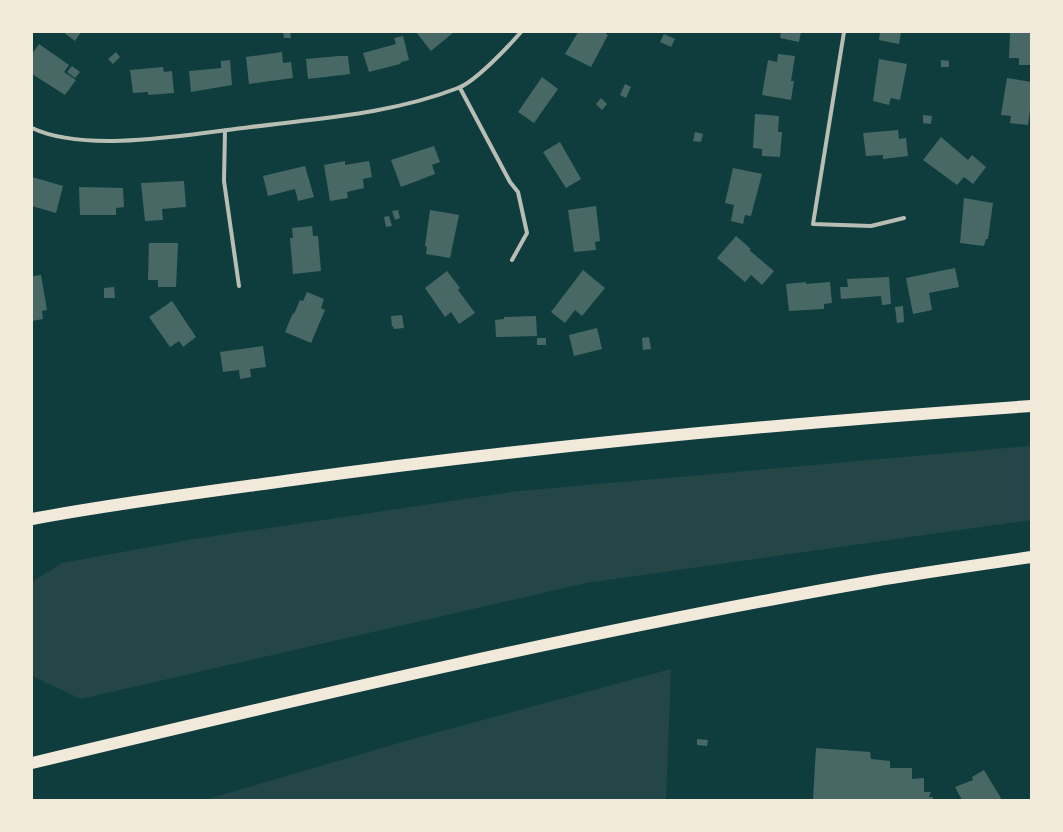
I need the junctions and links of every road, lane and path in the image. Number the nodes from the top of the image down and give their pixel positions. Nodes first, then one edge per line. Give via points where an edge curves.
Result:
1 (521, 32) edge
2 (844, 32) edge
3 (460, 88) junction
4 (32, 128) edge
5 (225, 130) junction
6 (904, 218) dead end
7 (512, 260) dead end
8 (239, 286) dead end
9 (1031, 406) edge
10 (111, 505) junction
11 (32, 512) edge
12 (32, 519) edge
13 (1031, 557) edge
14 (32, 763) edge

1 - 3 street via 496,59
2 - 6 street via 813,224 871,226
3 - 5 street via 390,110
3 - 7 street via 510,182 518,192 527,233
4 - 5 street via 57,136 98,141
5 - 8 street via 224,181
9 - 10 highway via 716,430 378,468
10 - 11 highway
10 - 12 highway
13 - 14 highway via 874,581 554,643 298,699

